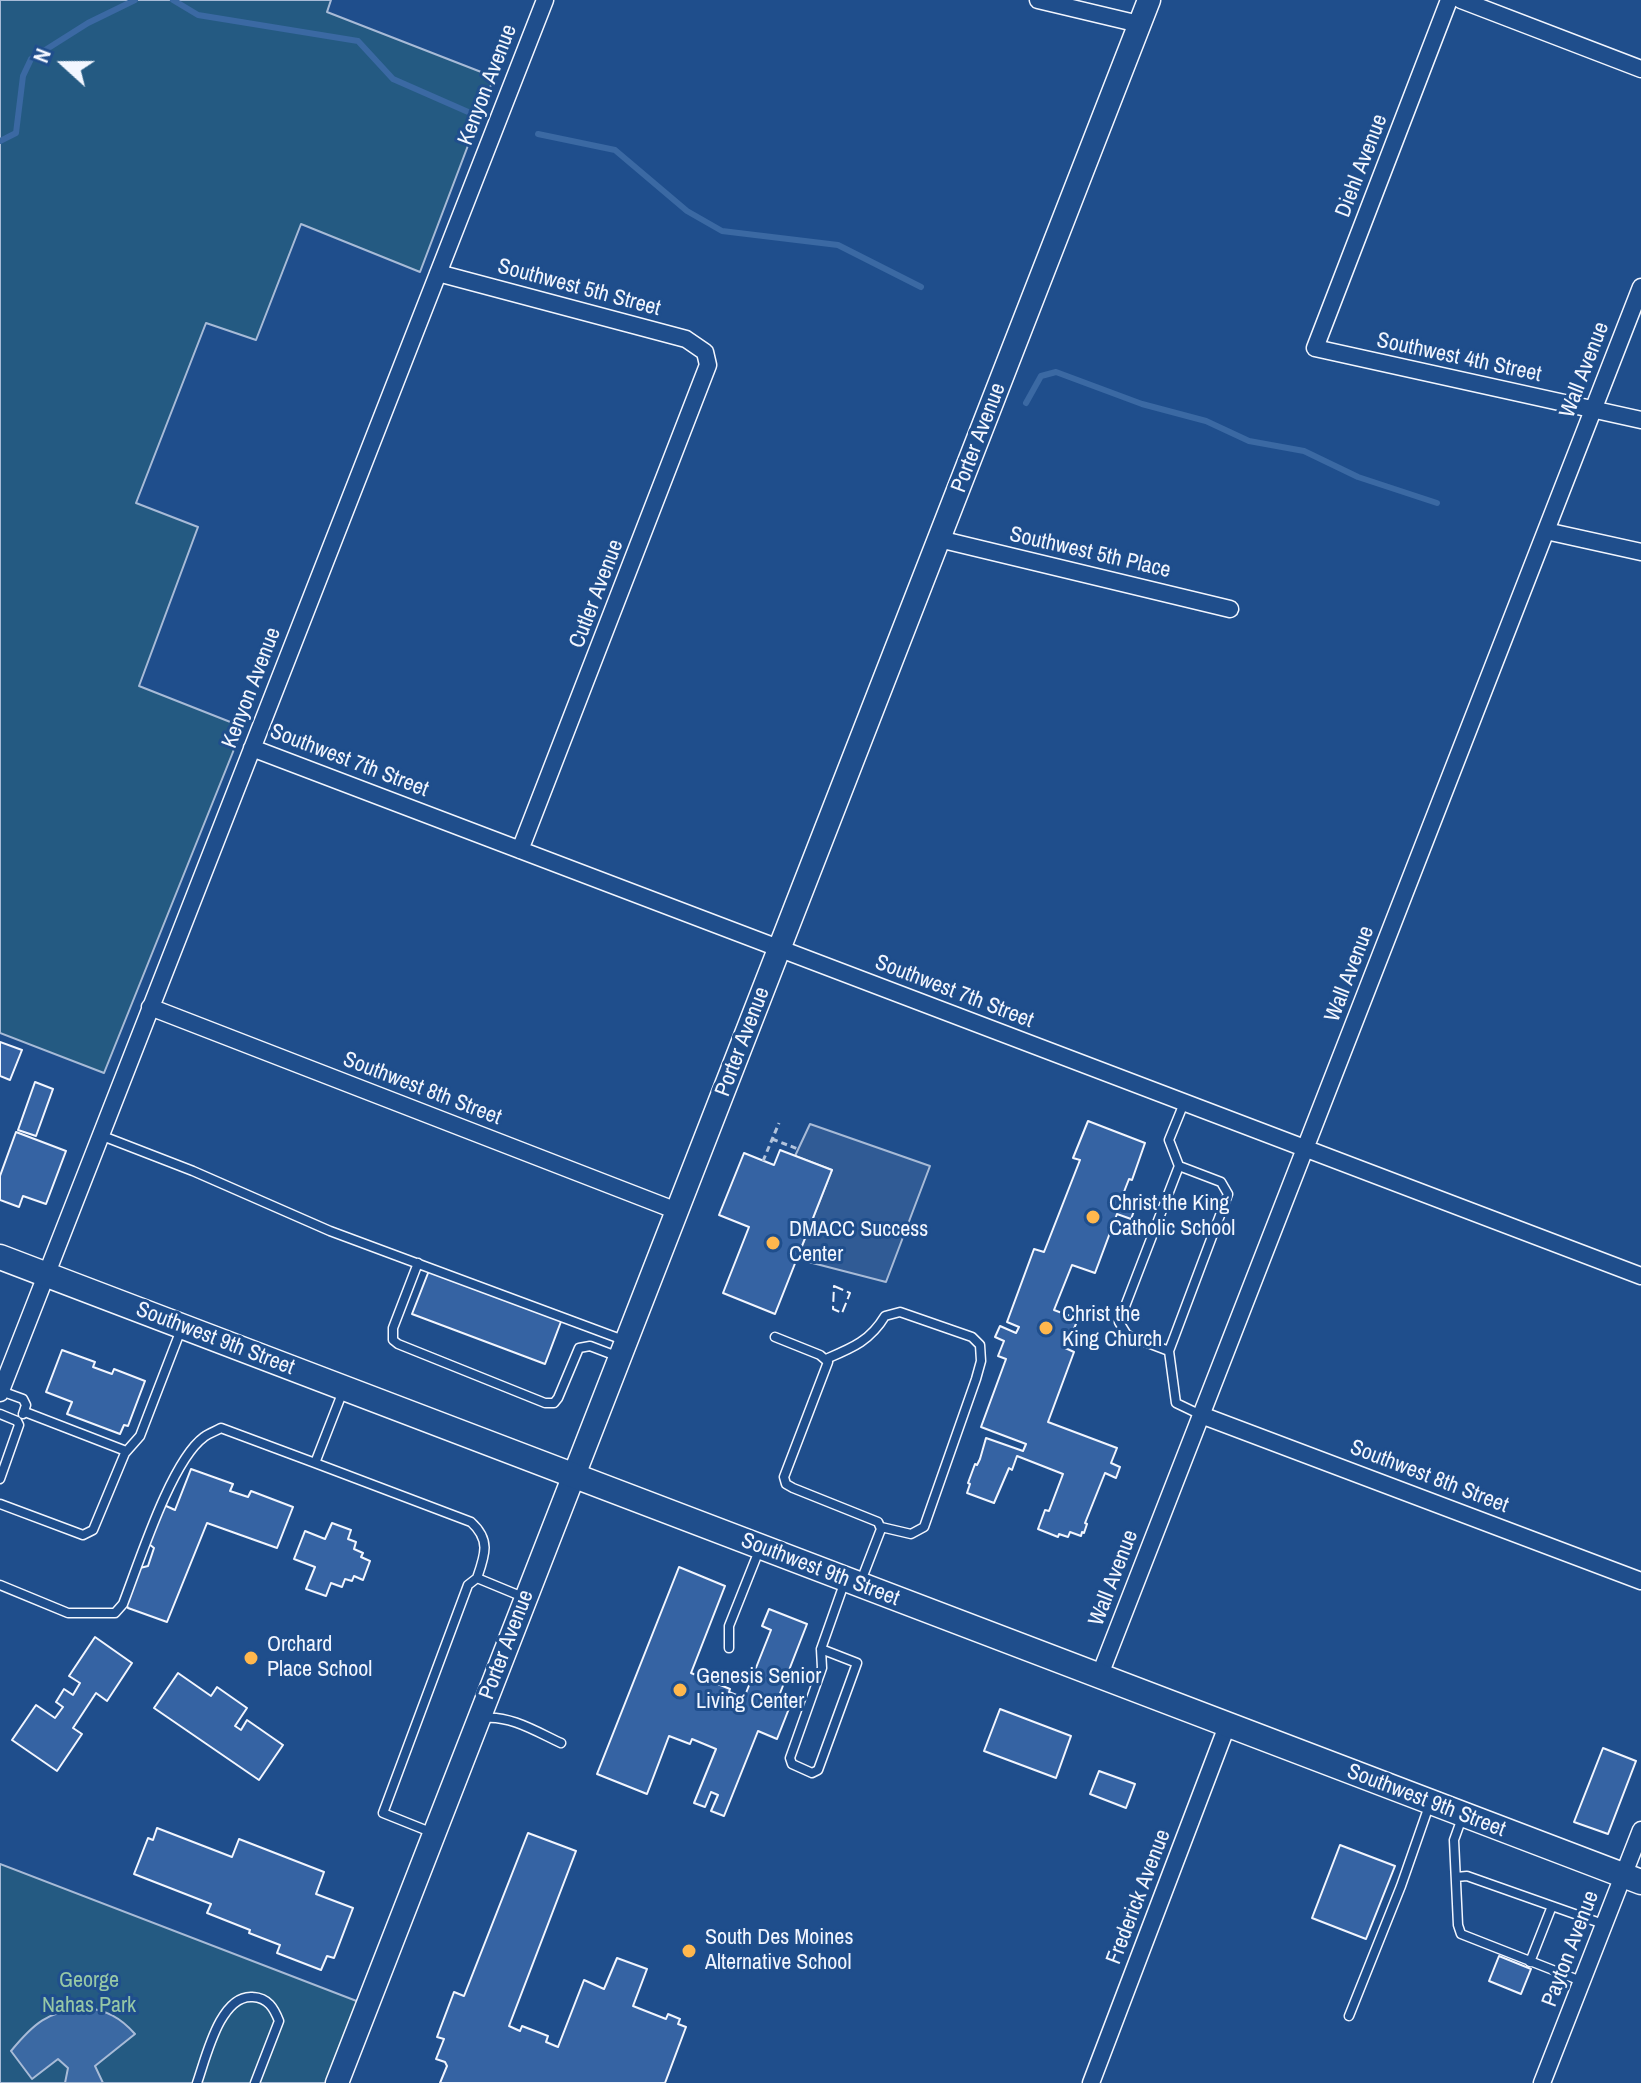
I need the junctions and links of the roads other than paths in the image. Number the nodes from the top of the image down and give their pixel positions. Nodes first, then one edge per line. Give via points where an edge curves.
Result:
1 (545, 0) edge
2 (1038, 0) edge
3 (1149, 0) edge
4 (1449, 0) edge
5 (1461, 0) edge
6 (1139, 24) junction
7 (1641, 69) edge
8 (438, 273) junction
9 (1641, 287) edge
10 (1315, 348) joint
11 (705, 352) joint
12 (1593, 410) junction
13 (1641, 420) edge
14 (1546, 531) junction
15 (939, 539) junction
16 (1641, 552) edge
17 (1230, 609) dead end
18 (252, 748) junction
19 (520, 850) junction
20 (779, 949) junction
21 (150, 1007) junction
22 (1184, 1103) junction
23 (100, 1135) junction
24 (1305, 1149) junction
25 (1179, 1166) junction
26 (677, 1211) junction
27 (0, 1257) edge
28 (418, 1263) junction
29 (46, 1275) junction
30 (1641, 1276) edge
31 (182, 1327) junction
32 (775, 1337) dead end
33 (623, 1349) junction
34 (1169, 1351) junction
35 (826, 1359) junction
36 (344, 1388) junction
37 (0, 1392) edge
38 (25, 1412) junction
39 (0, 1414) edge
40 (1201, 1415) junction
41 (17, 1421) junction
42 (126, 1451) junction
43 (315, 1463) junction
44 (574, 1476) junction
45 (0, 1479) edge
46 (0, 1504) edge
47 (881, 1527) junction
48 (760, 1547) junction
49 (477, 1578) junction
50 (1641, 1581) edge
51 (852, 1583) junction
52 (0, 1585) edge
53 (526, 1598) junction
54 (729, 1648) dead end
55 (821, 1649) junction
56 (1099, 1677) junction
57 (479, 1718) junction
58 (1227, 1726) junction
59 (561, 1743) dead end
60 (1430, 1803) junction
61 (1463, 1815) junction
62 (434, 1833) junction
63 (1640, 1833) edge
64 (1456, 1877) junction
65 (1632, 1879) edge
66 (1552, 1906) junction
67 (1604, 1925) junction
68 (1530, 1962) junction
69 (1582, 1981) junction
70 (1349, 2016) dead end
71 (197, 2083) edge
72 (255, 2083) edge
73 (337, 2083) edge
74 (1091, 2083) edge
75 (1542, 2083) edge

1 - 8 street, Kenyon Avenue
2 - 6 street
3 - 6 street, Porter Avenue
4 - 10 street, Diehl Avenue
5 - 7 street
6 - 15 street, Porter Avenue
8 - 11 street, Southwest 5th Street via 686,339
8 - 18 street, Kenyon Avenue
9 - 12 street, Wall Avenue
10 - 12 street, Southwest 4th Street
11 - 19 street, Cutler Avenue via 705,375
12 - 13 street, Southwest 4th Street
12 - 14 street, Wall Avenue
14 - 16 street
14 - 24 street, Wall Avenue
15 - 17 street, Southwest 5th Place
15 - 20 street, Porter Avenue
18 - 19 street, Southwest 7th Street
18 - 21 street, Kenyon Avenue
19 - 20 street, Southwest 7th Street
20 - 22 street, Southwest 7th Street
20 - 26 street, Porter Avenue
21 - 23 street, Kenyon Avenue
21 - 26 street, Southwest 8th Street
22 - 24 street, Southwest 7th Street
22 - 25 lane via 1169,1140
23 - 28 lane
23 - 29 street, Kenyon Avenue
24 - 30 street, Southwest 7th Street
24 - 40 street, Wall Avenue
25 - 34 lane via 1221,1182 1228,1194
25 - 34 lane via 1119,1322 1127,1335
26 - 33 street, Porter Avenue
27 - 29 main road, Southwest 9th Street
28 - 33 lane
28 - 33 lane via 393,1328 398,1344 545,1403 558,1398 579,1348
29 - 31 main road, Southwest 9th Street
29 - 37 street, Kenyon Avenue
31 - 36 main road, Southwest 9th Street
31 - 42 lane via 140,1436
32 - 35 lane
33 - 44 street, Porter Avenue
34 - 40 lane via 1176,1403
35 - 47 lane via 784,1477 786,1484
35 - 47 lane via 864,1342 885,1316 900,1312 972,1337 980,1345 976,1379 924,1527 911,1534
36 - 43 lane
36 - 44 main road, Southwest 9th Street
37 - 38 lane via 23,1399
38 - 41 lane
38 - 42 lane
39 - 41 lane
40 - 50 street, Southwest 8th Street
40 - 56 street, Wall Avenue
41 - 45 lane
42 - 46 lane via 88,1534
43 - 49 lane via 471,1522 486,1541
43 - 52 lane via 221,1428 203,1437 168,1489 115,1613 68,1613
44 - 48 main road, Southwest 9th Street
44 - 53 street, Porter Avenue
47 - 51 lane
48 - 51 main road, Southwest 9th Street
48 - 54 lane via 729,1626
49 - 53 lane
49 - 62 lane via 468,1585 383,1813
51 - 55 lane
51 - 56 main road, Southwest 9th Street
53 - 57 street, Porter Avenue
55 - 55 lane via 822,1668 790,1758 812,1773 818,1770 857,1663
56 - 58 main road, Southwest 9th Street
57 - 59 lane via 511,1721
57 - 62 street, Porter Avenue
58 - 60 main road, Southwest 9th Street
58 - 74 street, Frederick Avenue
60 - 61 main road, Southwest 9th Street
60 - 70 lane
61 - 64 lane via 1454,1840
61 - 65 main road, Southwest 9th Street
62 - 73 street, Porter Avenue
63 - 65 street, Payton Avenue
64 - 66 lane via 1467,1876
64 - 68 lane via 1461,1934
65 - 67 street, Payton Avenue
66 - 67 lane
66 - 68 lane
67 - 69 street, Payton Avenue
68 - 69 lane
69 - 75 street, Payton Avenue
71 - 72 lane via 217,2029 232,2002 242,1997 265,2000 279,2021

